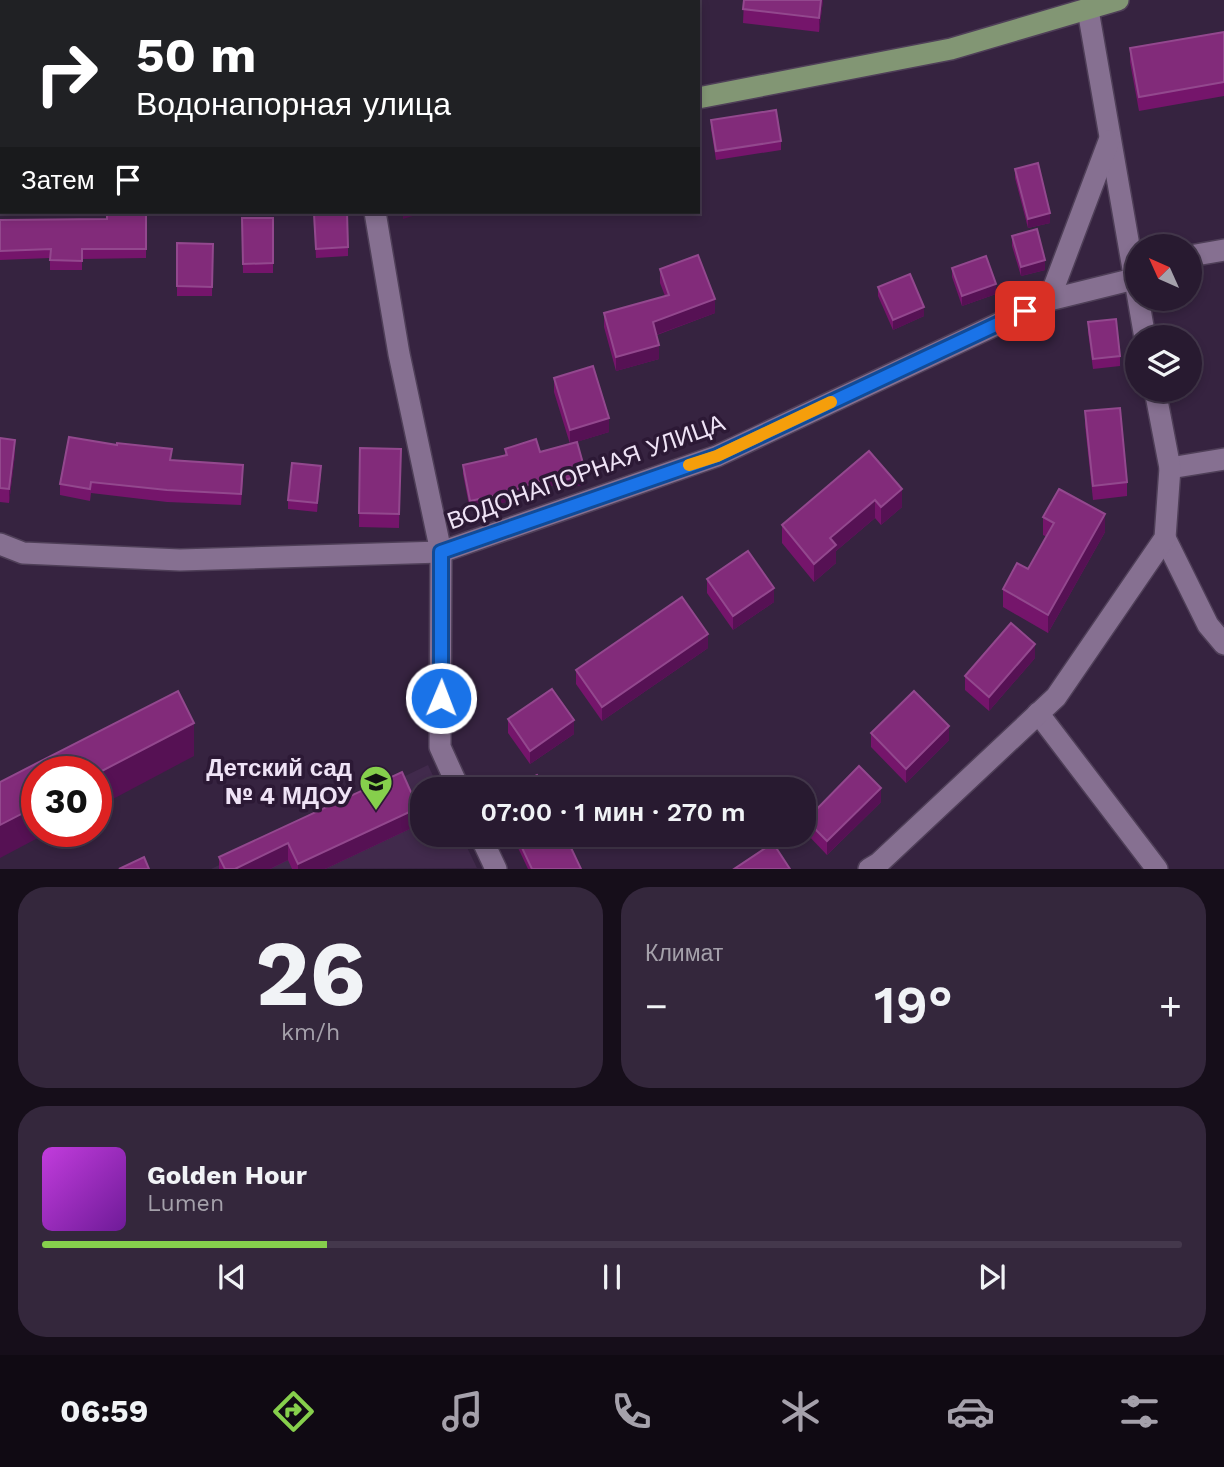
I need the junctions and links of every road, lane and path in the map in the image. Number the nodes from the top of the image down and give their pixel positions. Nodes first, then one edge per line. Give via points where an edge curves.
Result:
1 (1118, 0) edge
2 (1088, 10) junction
3 (700, 97) edge
4 (1110, 139) junction
5 (375, 214) edge
6 (1127, 234) edge
7 (1224, 250) edge
8 (1202, 254) edge
9 (1125, 281) edge
10 (1049, 300) junction
11 (1157, 402) edge
12 (1224, 459) edge
13 (1170, 468) junction
14 (1165, 538) junction
15 (0, 544) edge
16 (441, 552) junction
17 (1216, 624) edge
18 (1224, 644) edge
19 (1038, 713) junction
20 (454, 777) edge
21 (486, 847) edge
22 (877, 867) edge
23 (496, 869) edge
24 (1157, 869) edge

1 - 2 main road
2 - 3 main road via 951,49
2 - 4 street
4 - 6 street
4 - 10 street
5 - 16 street
7 - 8 street
9 - 10 street, ВОДОНАПОРНАЯ УЛИЦА
10 - 16 street, ВОДОНАПОРНАЯ УЛИЦА via 717,456
11 - 13 street
12 - 13 street
13 - 14 street
14 - 17 street
14 - 19 street via 1056,697
15 - 16 street, ВОДОНАПОРНАЯ УЛИЦА via 23,553 180,560
16 - 20 street via 440,747
17 - 18 street
19 - 22 street
19 - 24 street
21 - 23 street

